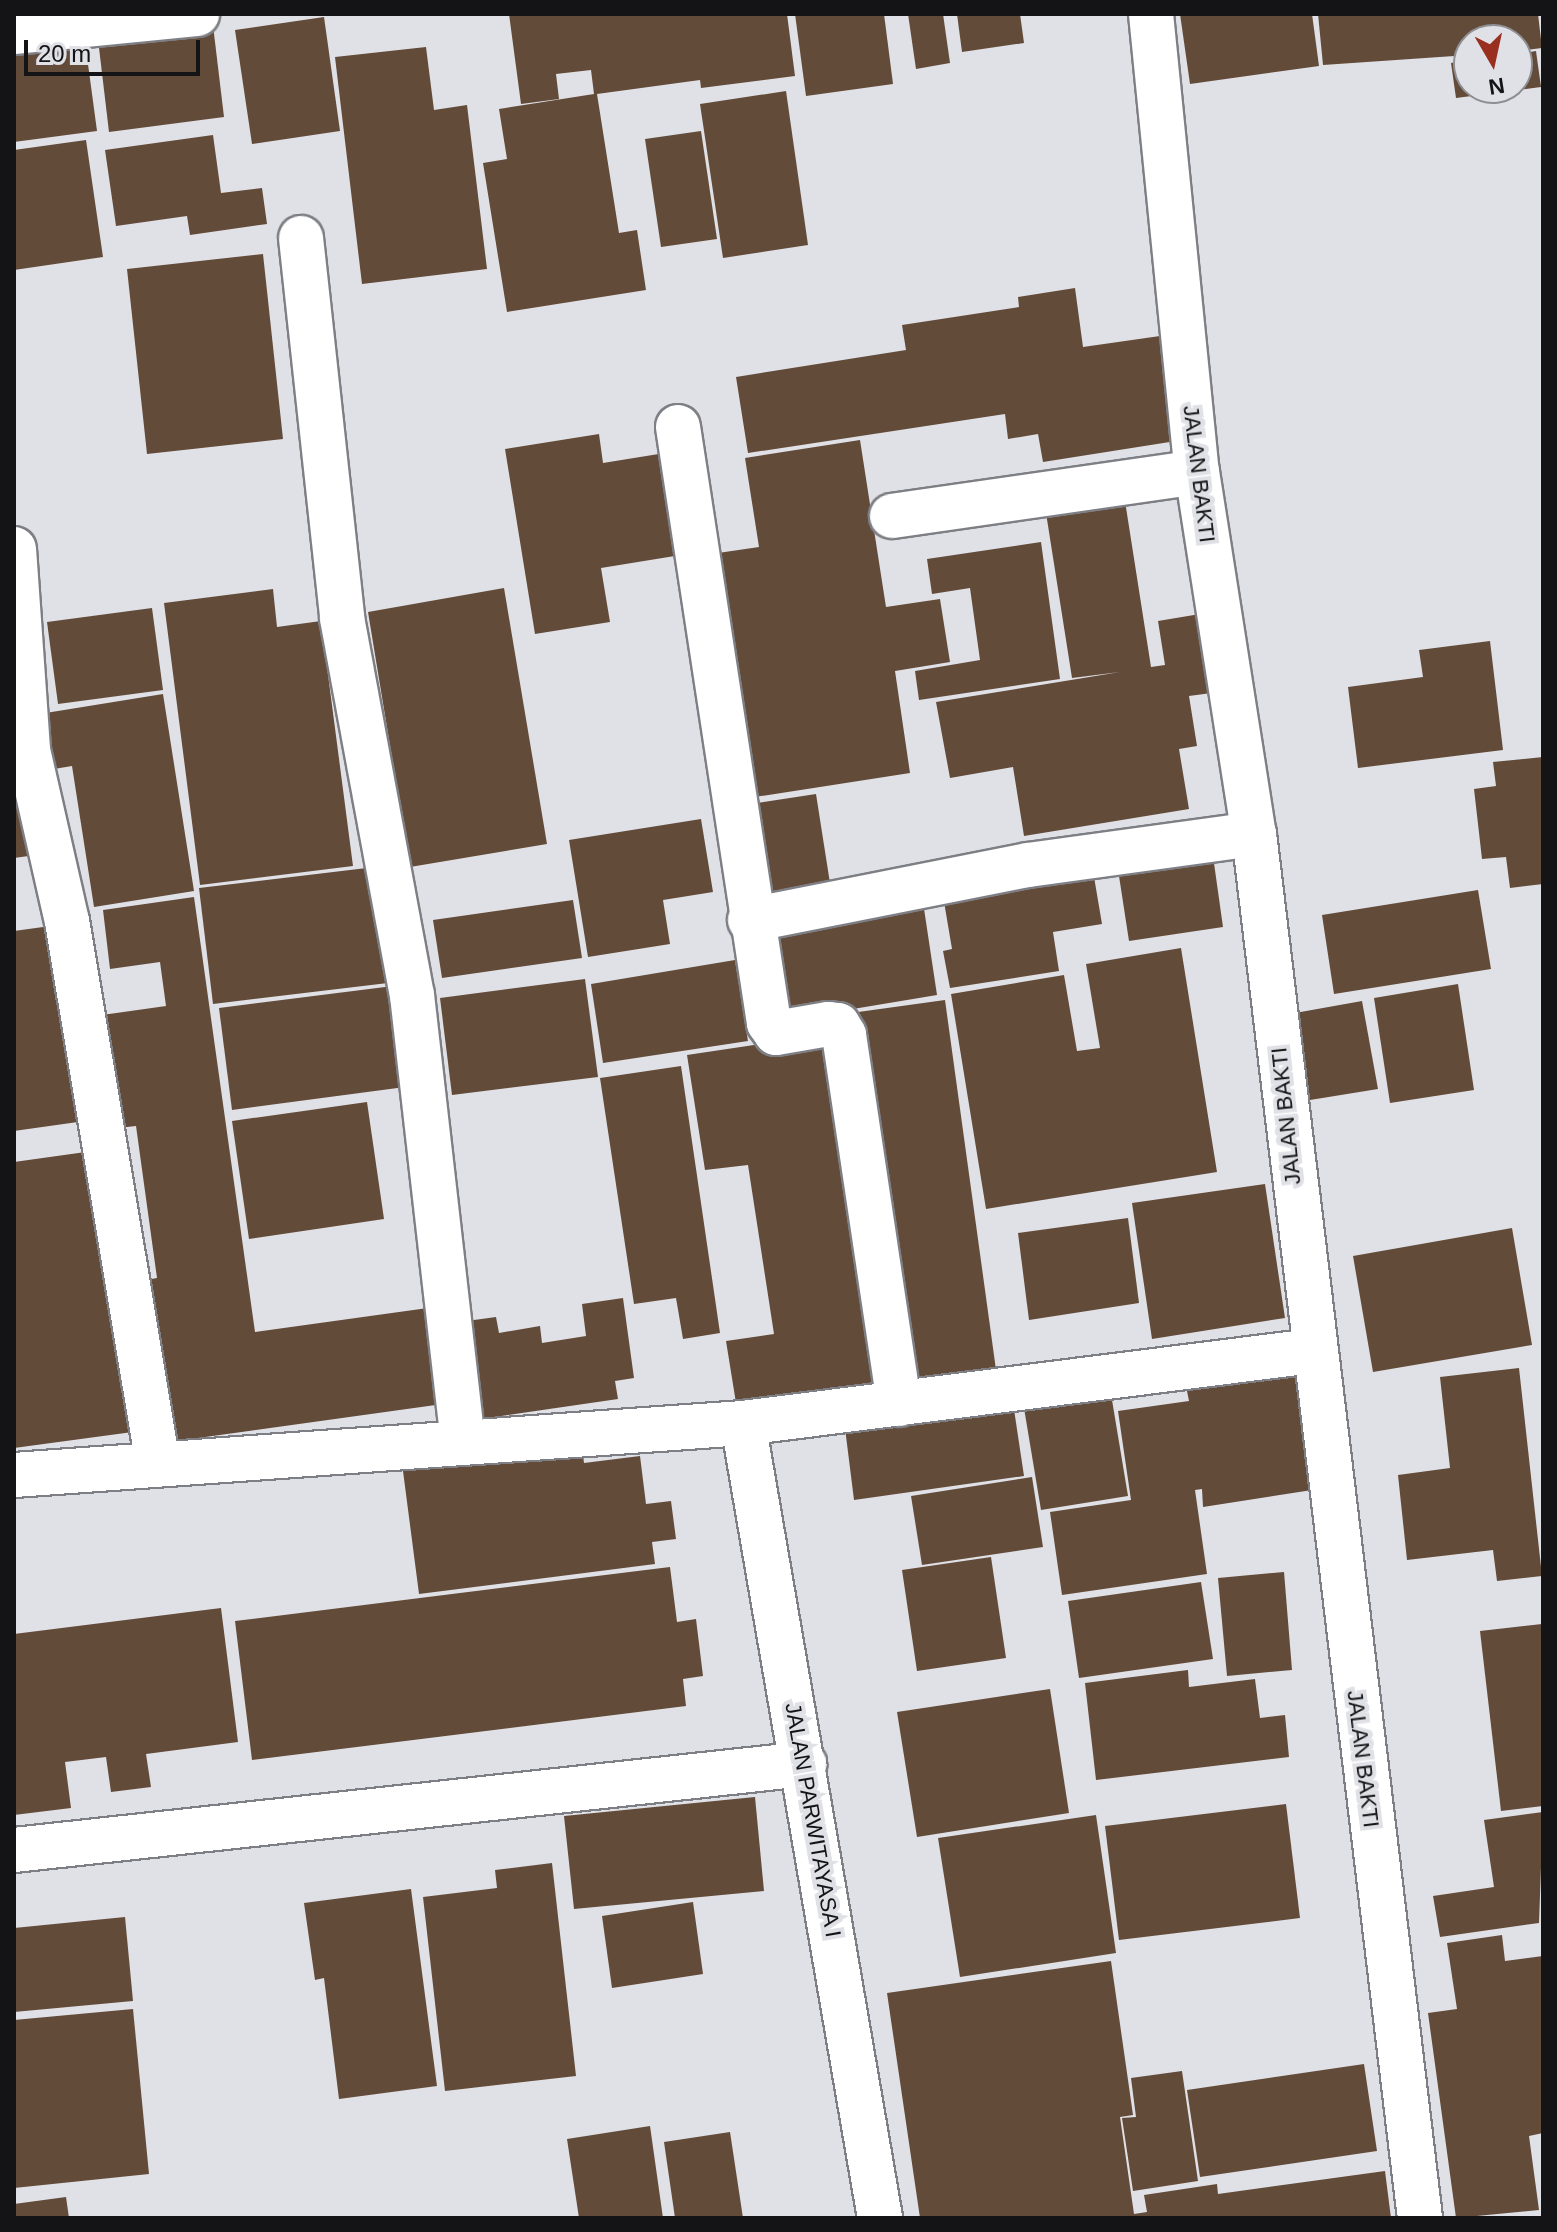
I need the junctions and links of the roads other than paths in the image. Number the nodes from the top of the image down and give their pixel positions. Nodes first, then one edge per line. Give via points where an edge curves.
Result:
1 (197, 14) edge
2 (1151, 14) edge
3 (14, 32) edge
4 (301, 238) dead end
5 (678, 427) dead end
6 (1197, 472) junction
7 (892, 516) dead end
8 (14, 549) edge
9 (1254, 834) junction
10 (750, 920) junction
11 (1312, 1351) junction
12 (899, 1404) junction
13 (743, 1423) junction
14 (463, 1441) junction
15 (158, 1464) junction
16 (14, 1475) edge
17 (804, 1764) junction
18 (14, 1850) edge
19 (880, 2218) edge
20 (1420, 2218) edge

1 - 3 street
2 - 6 street, JALAN BAKTI
4 - 14 street via 342,618 412,995
5 - 10 street
6 - 7 street
6 - 9 street, JALAN BAKTI
8 - 15 street via 28,750 67,921
9 - 10 street via 1028,865
9 - 11 street, JALAN BAKTI
10 - 12 street via 771,1029 776,1033 828,1024 838,1025 844,1035
11 - 12 street
11 - 20 street, JALAN BAKTI
12 - 13 street
13 - 14 street
13 - 17 street, JALAN PARWITAYASA I
14 - 15 street
15 - 16 street
17 - 18 street
17 - 19 street, JALAN PARWITAYASA I

